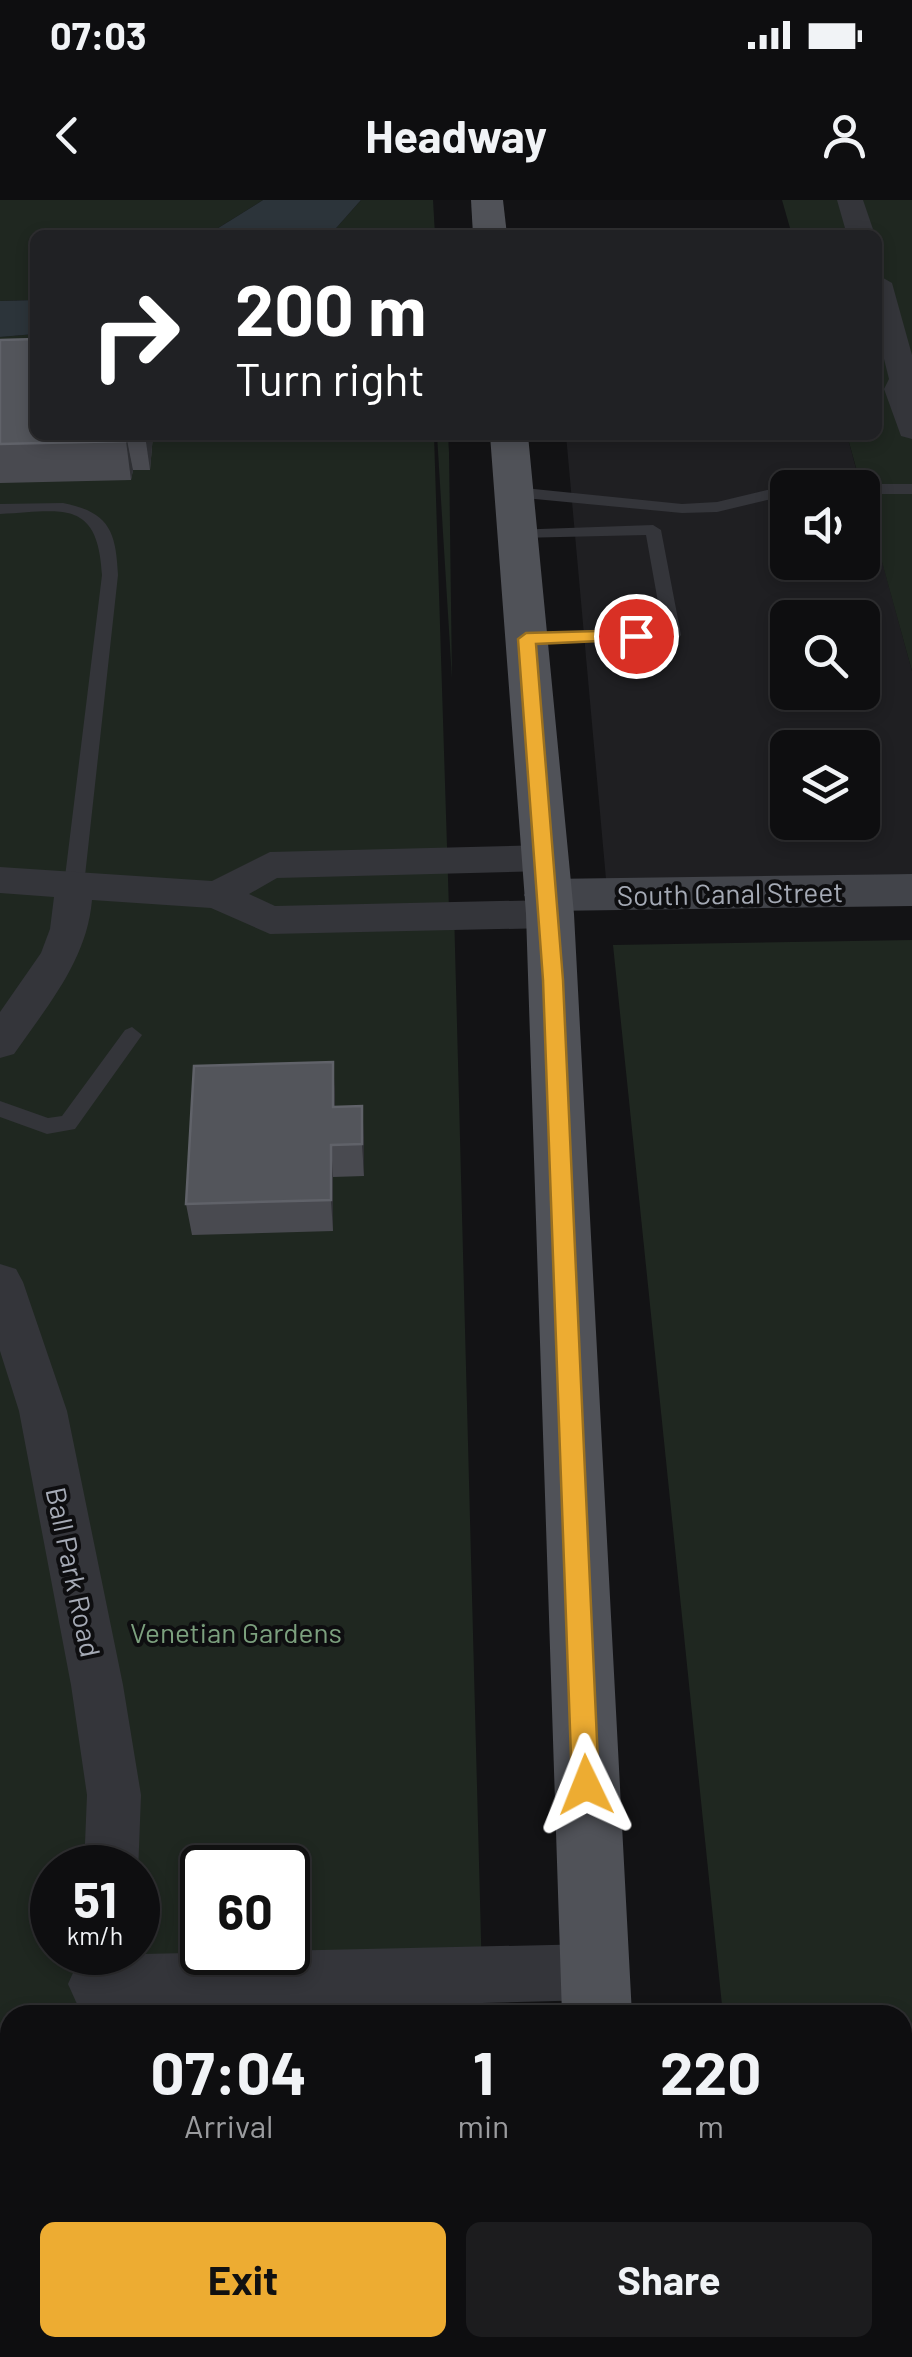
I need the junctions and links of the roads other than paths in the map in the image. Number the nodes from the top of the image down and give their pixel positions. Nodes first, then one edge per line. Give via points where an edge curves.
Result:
1 (487, 200) edge
2 (850, 200) edge
3 (490, 230) edge
4 (859, 230) edge
5 (882, 299) edge
6 (896, 390) edge
7 (912, 430) edge
8 (509, 440) edge
9 (880, 489) edge
10 (912, 489) edge
11 (770, 490) edge
12 (514, 492) junction
13 (0, 509) edge
14 (518, 533) junction
15 (526, 639) junction
16 (0, 880) edge
17 (74, 884) junction
18 (912, 890) edge
19 (218, 895) junction
20 (548, 899) junction
21 (912, 923) edge
22 (132, 1035) dead end
23 (0, 1044) edge
24 (0, 1109) edge
25 (0, 1282) edge
26 (113, 1845) edge
27 (95, 1984) edge
28 (595, 1994) edge

1 - 3 main road
2 - 4 street
5 - 6 street via 904,379
6 - 7 street
8 - 12 main road
9 - 10 lane
11 - 12 lane via 708,508 630,507
12 - 14 main road
13 - 17 lane via 81,512 109,537
14 - 15 main road
14 - 15 lane via 653,530 672,634
15 - 20 main road
16 - 17 street
17 - 19 street
17 - 23 street via 70,929 59,956
18 - 20 street, South Canal Street
19 - 20 street via 270,920
19 - 20 street via 270,864
20 - 21 street
20 - 28 main road
22 - 24 lane via 68,1124 48,1126
25 - 26 street, Ball Park Road via 44,1411 98,1684 114,1795
27 - 28 street

